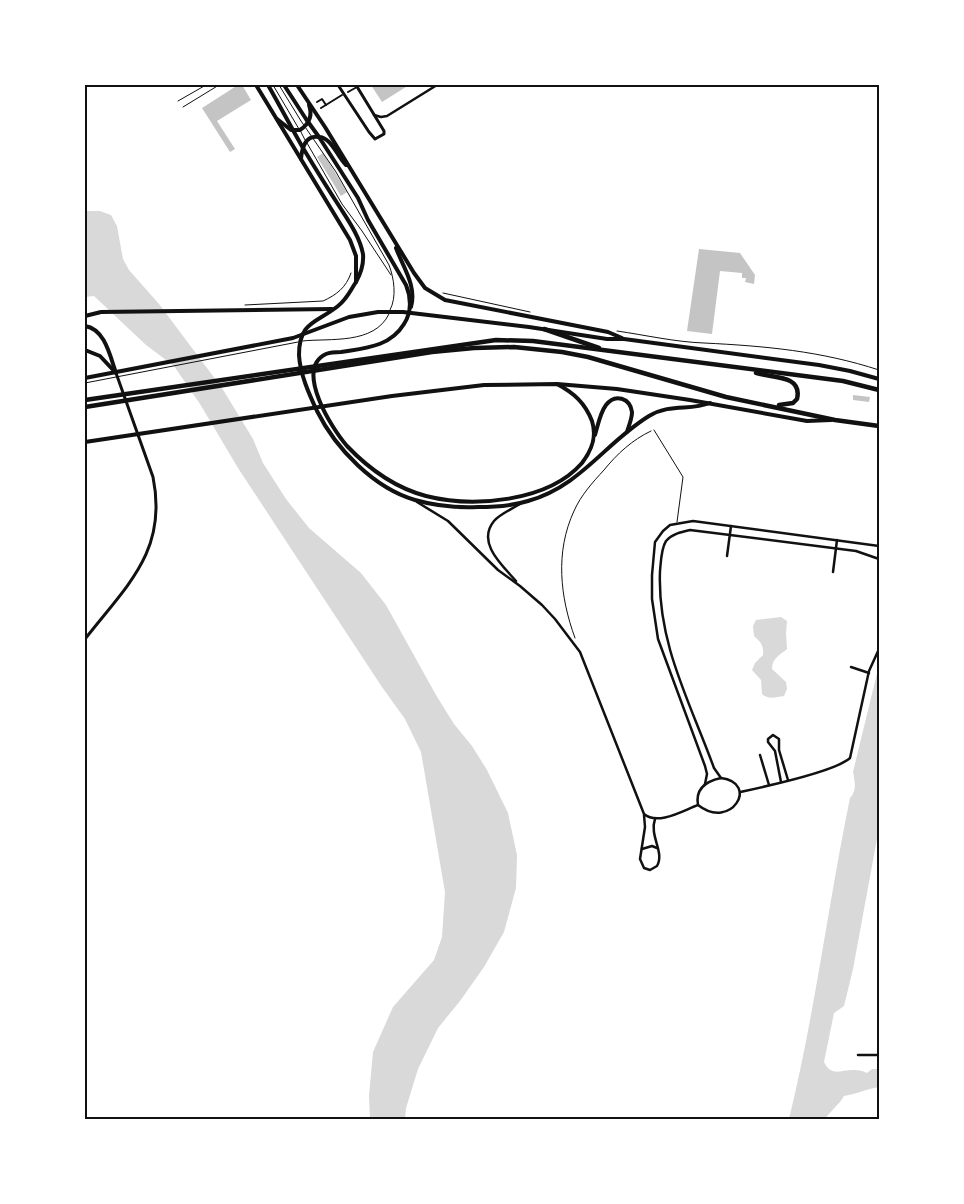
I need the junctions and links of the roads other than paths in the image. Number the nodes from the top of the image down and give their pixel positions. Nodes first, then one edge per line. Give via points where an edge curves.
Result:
1 (206, 85) edge
2 (219, 85) edge
3 (256, 85) edge
4 (268, 85) edge
5 (273, 85) edge
6 (279, 85) edge
7 (284, 85) edge
8 (297, 85) edge
9 (338, 85) edge
10 (437, 85) edge
11 (357, 86) edge
12 (348, 92) dead end
13 (342, 95) dead end
14 (178, 101) dead end
15 (317, 102) dead end
16 (309, 103) junction
17 (326, 105) junction
18 (183, 107) dead end
19 (321, 108) dead end
20 (374, 114) junction
21 (277, 119) junction
22 (307, 125) junction
23 (300, 130) junction
24 (294, 131) junction
25 (313, 137) junction
26 (319, 137) junction
27 (306, 142) junction
28 (303, 147) junction
29 (301, 159) junction
30 (350, 168) junction
31 (392, 238) junction
32 (392, 278) junction
33 (356, 282) junction
34 (334, 309) junction
35 (409, 311) junction
36 (85, 316) edge
37 (85, 326) edge
38 (544, 329) junction
39 (624, 339) junction
40 (85, 350) edge
41 (431, 350) junction
42 (610, 351) junction
43 (746, 369) junction
44 (116, 372) junction
45 (85, 378) edge
46 (879, 380) edge
47 (85, 383) edge
48 (557, 384) junction
49 (879, 390) edge
50 (85, 400) edge
51 (710, 403) junction
52 (768, 405) junction
53 (85, 407) edge
54 (835, 420) junction
55 (879, 426) edge
56 (654, 430) road end
57 (626, 434) junction
58 (594, 437) junction
59 (85, 442) edge
60 (414, 500) junction
61 (523, 502) junction
62 (677, 522) junction
63 (731, 526) junction
64 (730, 534) junction
65 (837, 540) junction
66 (879, 546) edge
67 (837, 548) junction
68 (727, 556) dead end
69 (879, 559) edge
70 (833, 572) dead end
71 (520, 586) junction
72 (652, 599) junction
73 (660, 599) junction
74 (85, 639) edge
75 (879, 649) edge
76 (851, 667) dead end
77 (869, 672) junction
78 (693, 713) junction
79 (687, 715) junction
80 (760, 755) dead end
81 (721, 778) junction
82 (788, 780) junction
83 (781, 782) junction
84 (705, 784) junction
85 (769, 785) junction
86 (740, 792) junction
87 (698, 804) junction
88 (644, 814) junction
89 (654, 819) junction
90 (657, 848) junction
91 (642, 849) junction
92 (858, 1055) dead end
93 (879, 1055) edge

1 - 14 lane
2 - 18 lane
3 - 21 main road
4 - 24 main road
5 - 23 lane
6 - 22 lane
7 - 22 main road
8 - 16 main road
9 - 20 street via 374,139 384,133
10 - 20 street via 387,116
11 - 12 street
11 - 20 street
13 - 17 street
15 - 17 street via 322,99
16 - 22 main road via 311,114
16 - 30 main road
17 - 19 street
21 - 24 main road
21 - 29 main road
22 - 23 main road
22 - 25 lane
22 - 26 main road
23 - 24 main road
23 - 27 lane
24 - 28 main road
25 - 26 main road
25 - 27 main road
25 - 32 lane via 344,184 389,265
26 - 30 main road via 328,140
26 - 35 main road via 358,198 406,285 410,296
27 - 28 main road
27 - 32 lane via 342,204
28 - 29 main road
28 - 33 main road via 359,242 363,261
29 - 33 main road via 353,246
30 - 31 main road
31 - 35 main road via 413,292
31 - 39 main road via 425,288 445,300 608,332
32 - 47 lane via 394,294 386,318 362,336 301,341
33 - 34 main road
34 - 36 main road via 112,312
34 - 60 main road via 303,331 300,363 309,391 323,421 347,454 376,479
35 - 58 main road via 401,330 388,341 327,354 315,366 315,384 327,417 346,445 385,478 436,498 470,501 512,498 537,492 567,476 586,457
37 - 44 main road via 102,337
38 - 39 main road
38 - 42 highway
38 - 45 main road via 393,311 369,313 293,338
39 - 46 main road via 818,365
40 - 44 main road via 100,356
41 - 42 highway via 517,339
41 - 50 highway
41 - 52 highway via 501,347 562,352 702,391
41 - 53 highway
42 - 43 highway
43 - 49 highway via 843,380
43 - 52 highway via 786,378 796,387 798,396 793,403
44 - 74 street via 153,477 157,510 153,537 138,570
48 - 51 main road
48 - 58 main road via 582,402 591,420
48 - 59 main road via 446,388
51 - 54 main road via 807,421
51 - 57 main road via 660,411
52 - 54 highway
54 - 55 highway
56 - 62 lane via 683,477
57 - 58 main road via 632,414 627,402 617,398 604,409
57 - 61 main road via 578,476 544,496
60 - 61 main road via 473,508
60 - 71 street via 448,520 498,570
61 - 71 street via 494,522 488,540 494,555
62 - 63 street
62 - 72 street via 670,524 655,542
63 - 64 street
63 - 65 street
64 - 67 street
64 - 68 street
64 - 73 street via 690,530 671,536 663,548
65 - 66 street
65 - 67 street
67 - 69 street
67 - 70 street
71 - 88 street via 555,619 580,652
72 - 73 street
72 - 79 street via 658,639
73 - 78 street via 672,660
75 - 77 street
76 - 77 street
77 - 82 street via 850,758 827,769
78 - 79 street
78 - 81 street
79 - 84 street via 705,766
80 - 85 street
81 - 84 street
81 - 86 street via 734,781
82 - 83 street
82 - 83 street via 778,750 779,739 773,735 768,742 775,751
83 - 85 street
84 - 87 street via 698,794
85 - 86 street
86 - 87 street via 734,807 720,813 705,810
87 - 89 street
88 - 89 street
88 - 91 street
89 - 90 street via 652,830
90 - 91 street
90 - 91 street via 660,862 650,870 640,862
92 - 93 street

